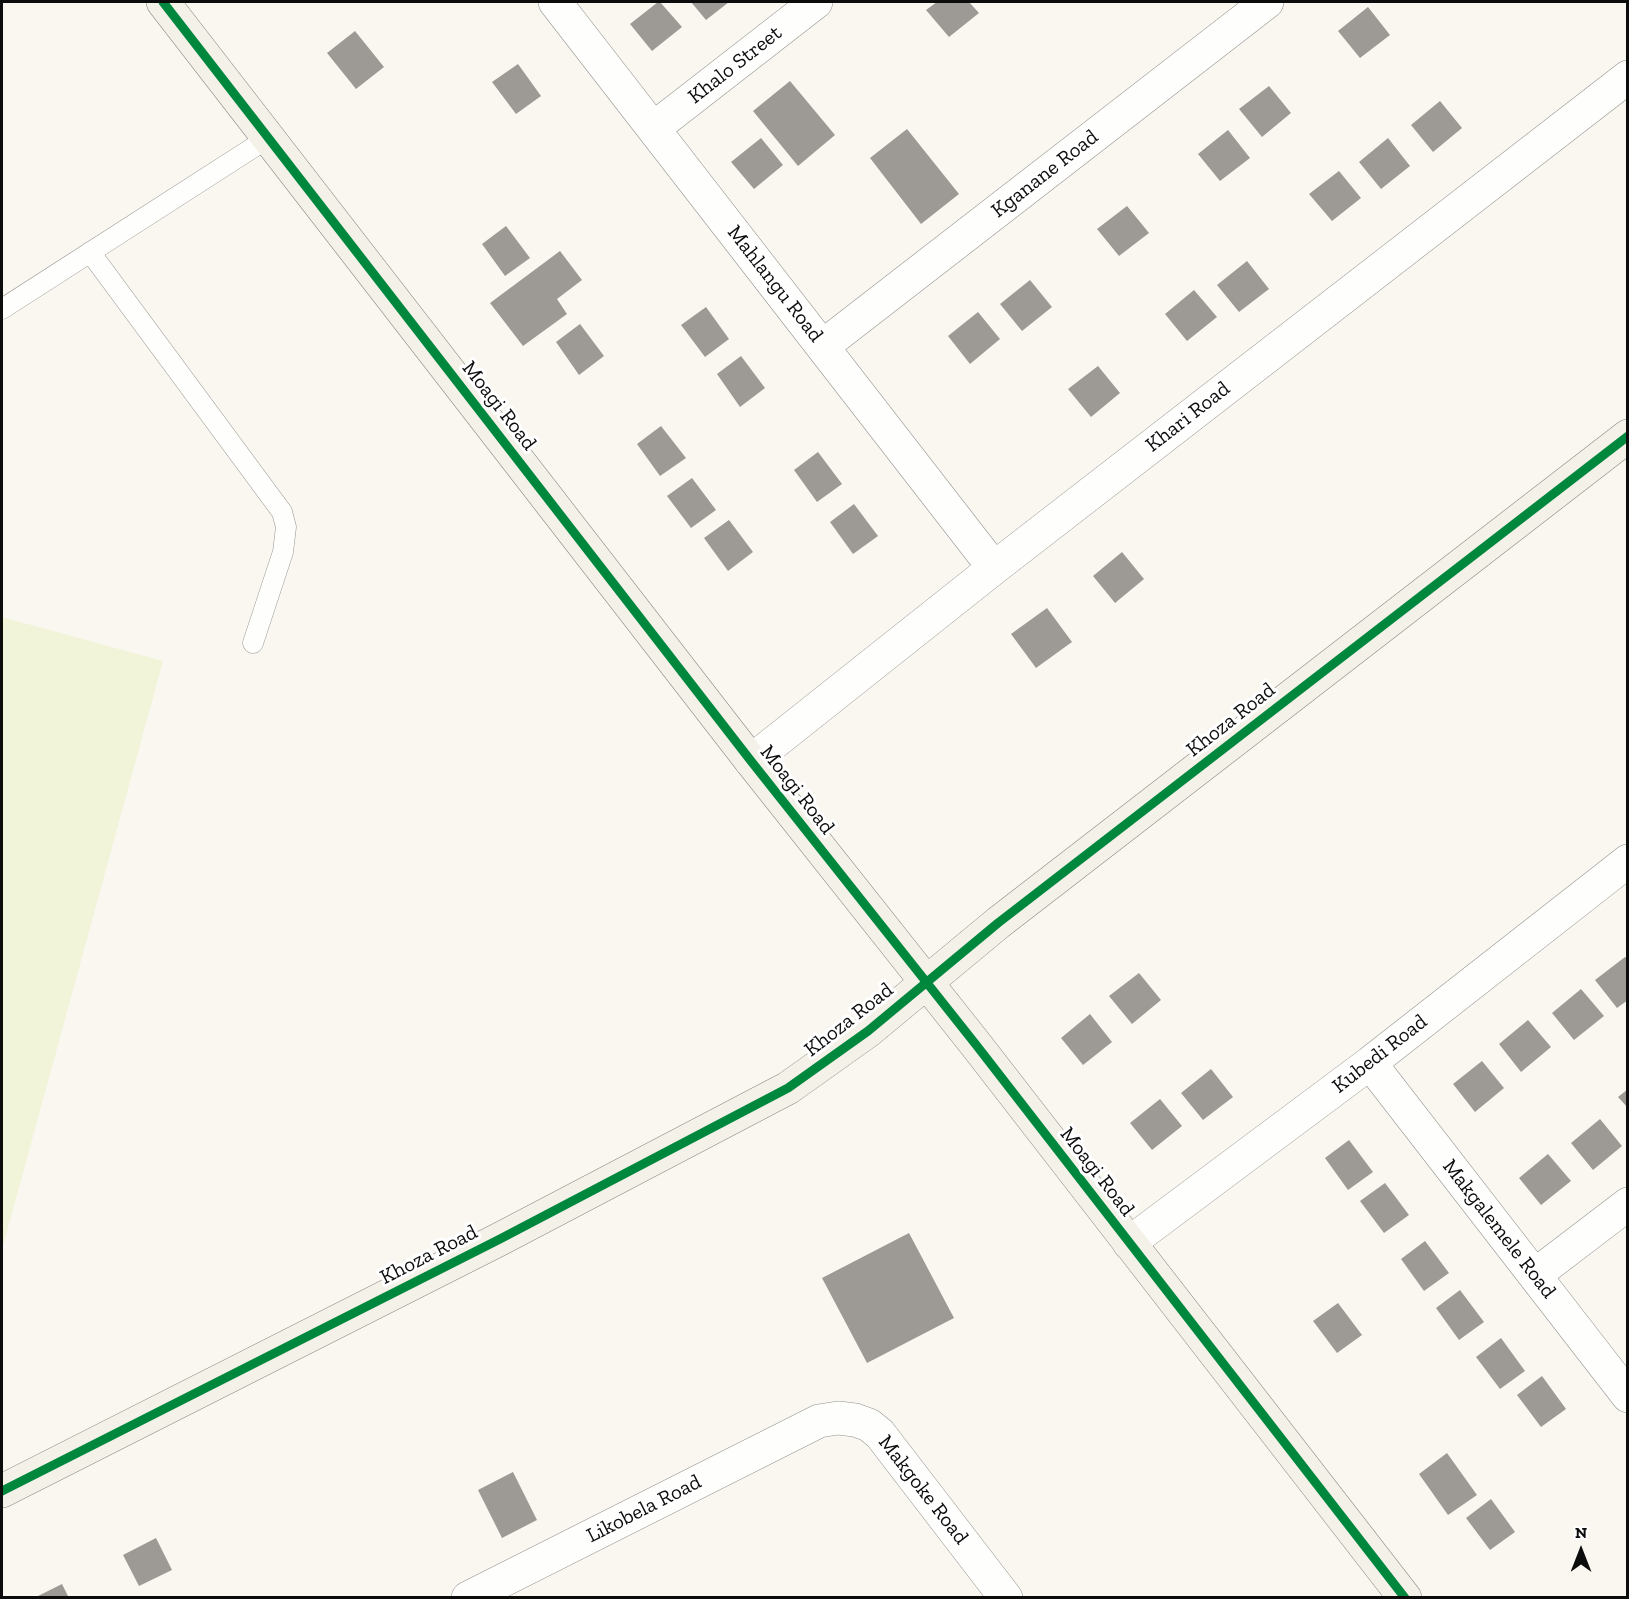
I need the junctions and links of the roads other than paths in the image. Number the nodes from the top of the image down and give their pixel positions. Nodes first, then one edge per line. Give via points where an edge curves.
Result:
1 (163, 2) edge
2 (555, 2) edge
3 (816, 2) edge
4 (1267, 2) edge
5 (1628, 77) edge
6 (654, 128) junction
7 (268, 138) junction
8 (90, 252) junction
9 (2, 309) edge
10 (823, 346) junction
11 (1628, 436) edge
12 (994, 568) junction
13 (253, 643) dead end
14 (751, 761) junction
15 (1628, 861) edge
16 (924, 982) junction
17 (1370, 1062) junction
18 (1628, 1204) edge
19 (1129, 1243) junction
20 (1535, 1275) junction
21 (1628, 1396) edge
22 (819, 1421) joint
23 (2, 1491) edge
24 (468, 1598) edge
25 (1006, 1598) edge
26 (1405, 1598) edge

1 - 7 street, Moagi Road
2 - 6 street, Mahlangu Road
3 - 6 street, Khalo Street
4 - 10 street, Kganane Road
5 - 12 street, Khari Road
6 - 10 street, Mahlangu Road
7 - 8 lane
7 - 14 street, Moagi Road
8 - 9 lane
8 - 13 lane via 282,512 286,527 283,552
10 - 12 street, Mahlangu Road
11 - 16 street, Khoza Road
12 - 14 street, Khari Road
14 - 16 street, Moagi Road
15 - 17 street, Kubedi Road
16 - 19 street, Moagi Road
16 - 23 street, Khoza Road via 868,1031 788,1088 490,1245
17 - 19 street, Kubedi Road
17 - 20 street, Makgalemele Road
18 - 20 street
19 - 26 street, Moagi Road
20 - 21 street, Makgalemele Road
22 - 24 street, Likobela Road
22 - 25 street, Makgoke Road via 855,1420 880,1434

